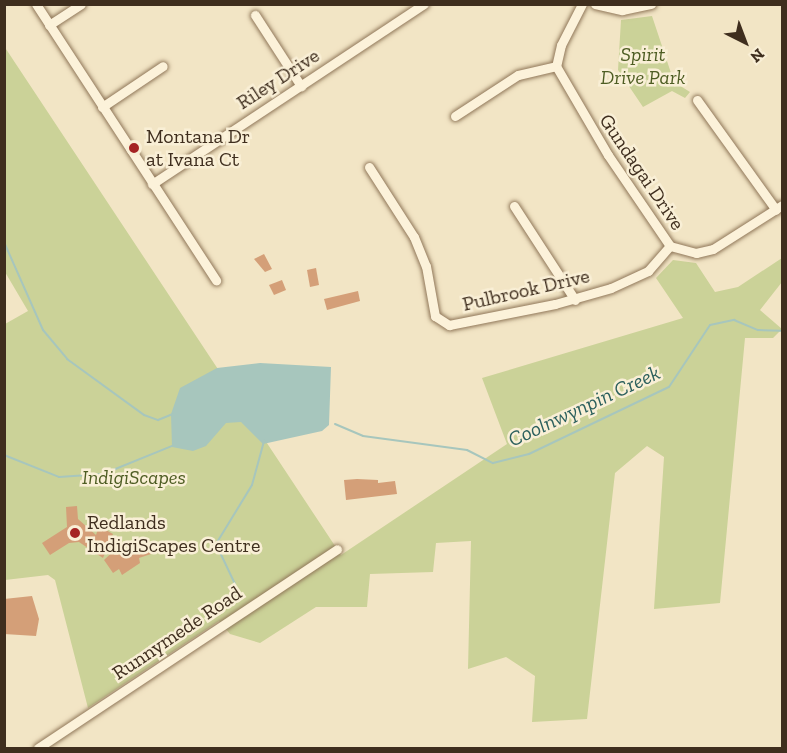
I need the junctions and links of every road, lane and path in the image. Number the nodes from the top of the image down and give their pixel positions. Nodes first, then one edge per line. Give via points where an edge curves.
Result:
1 (36, 4) edge
2 (81, 4) edge
3 (424, 4) edge
4 (582, 4) edge
5 (596, 4) edge
6 (651, 4) edge
7 (255, 15) dead end
8 (49, 25) junction
9 (163, 66) dead end
10 (556, 66) junction
11 (301, 86) junction
12 (697, 100) dead end
13 (102, 107) junction
14 (455, 116) dead end
15 (369, 167) dead end
16 (152, 184) junction
17 (514, 206) dead end
18 (779, 208) edge
19 (670, 246) junction
20 (216, 280) dead end
21 (575, 300) junction
22 (337, 549) dead end
23 (38, 748) edge

1 - 8 street
2 - 8 street
3 - 11 street, Riley Drive
4 - 10 street via 561,45
5 - 6 street via 622,10
7 - 11 street
8 - 13 street
9 - 13 street
10 - 14 street via 518,75
10 - 19 street, Gundagai Drive via 608,155
11 - 16 street, Riley Drive
12 - 18 street
13 - 16 street
15 - 21 street, Pulbrook Drive via 417,245 435,316 441,322 459,324
16 - 20 street
17 - 21 street
18 - 19 street, Gundagai Drive via 713,249 696,253
19 - 21 street, Pulbrook Drive via 648,271
22 - 23 street, Runnymede Road

